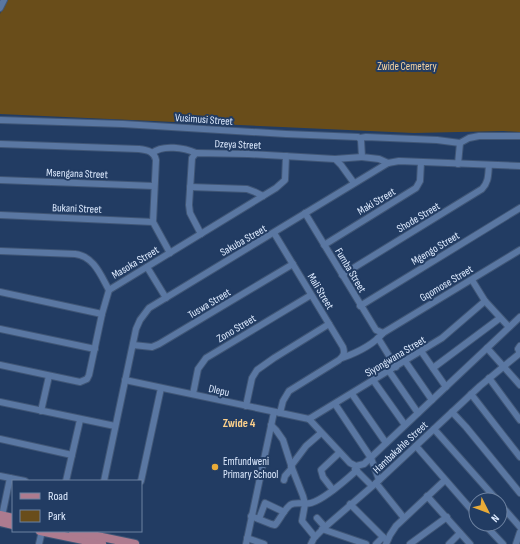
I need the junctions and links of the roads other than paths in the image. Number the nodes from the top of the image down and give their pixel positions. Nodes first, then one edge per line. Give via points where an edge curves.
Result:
1 (4, 0) edge
2 (0, 8) edge
3 (0, 120) edge
4 (520, 136) edge
5 (360, 138) junction
6 (460, 143) junction
7 (0, 144) edge
8 (151, 152) junction
9 (196, 153) junction
10 (286, 156) junction
11 (362, 157) junction
12 (335, 159) junction
13 (421, 162) junction
14 (388, 163) junction
15 (458, 164) junction
16 (488, 165) junction
17 (520, 166) edge
18 (0, 180) edge
19 (354, 183) junction
20 (154, 186) junction
21 (190, 186) junction
22 (263, 196) junction
23 (520, 208) edge
24 (305, 214) junction
25 (0, 215) edge
26 (153, 222) junction
27 (274, 233) junction
28 (201, 234) junction
29 (324, 245) junction
30 (520, 250) edge
31 (0, 251) edge
32 (170, 253) junction
33 (292, 264) junction
34 (147, 268) junction
35 (342, 276) junction
36 (472, 280) junction
37 (109, 290) junction
38 (0, 292) edge
39 (311, 294) junction
40 (166, 298) junction
41 (485, 301) junction
42 (360, 306) junction
43 (102, 314) junction
44 (520, 317) edge
45 (500, 318) junction
46 (329, 324) junction
47 (509, 327) junction
48 (0, 329) edge
49 (383, 333) junction
50 (378, 338) junction
51 (133, 345) junction
52 (487, 348) junction
53 (95, 349) junction
54 (519, 351) edge
55 (421, 352) junction
56 (341, 359) junction
57 (405, 361) junction
58 (0, 365) edge
59 (504, 366) junction
60 (396, 367) junction
61 (433, 368) junction
62 (389, 371) junction
63 (49, 376) junction
64 (489, 378) junction
65 (125, 380) junction
66 (373, 380) junction
67 (520, 385) edge
68 (446, 386) junction
69 (161, 388) junction
70 (193, 394) junction
71 (352, 394) junction
72 (471, 394) junction
73 (432, 400) junction
74 (0, 402) edge
75 (336, 404) junction
76 (246, 406) junction
77 (41, 411) junction
78 (277, 412) junction
79 (452, 412) junction
80 (418, 413) junction
81 (309, 419) junction
82 (80, 420) junction
83 (520, 420) edge
84 (271, 425) junction
85 (405, 425) junction
86 (115, 426) junction
87 (434, 429) junction
88 (321, 434) junction
89 (0, 439) edge
90 (386, 443) junction
91 (416, 446) junction
92 (339, 453) junction
93 (72, 455) junction
94 (520, 457) edge
95 (369, 459) junction
96 (350, 463) junction
97 (292, 467) junction
98 (356, 470) junction
99 (0, 476) edge
100 (10, 478) junction
101 (20, 480) edge
102 (66, 480) edge
103 (104, 480) edge
104 (141, 480) edge
105 (284, 480) dead end
106 (445, 480) junction
107 (376, 483) junction
108 (258, 485) junction
109 (265, 487) dead end
110 (333, 490) junction
111 (490, 492) edge
112 (520, 493) edge
113 (427, 496) junction
114 (306, 504) junction
115 (350, 504) junction
116 (468, 507) edge
117 (284, 512) junction
118 (508, 513) edge
119 (251, 516) junction
120 (447, 517) junction
121 (1, 518) edge
122 (12, 518) edge
123 (317, 518) dead end
124 (404, 518) junction
125 (259, 519) junction
126 (12, 524) edge
127 (520, 527) edge
128 (323, 528) junction
129 (41, 532) edge
130 (46, 532) edge
131 (83, 532) edge
132 (492, 532) edge
133 (520, 532) edge
134 (93, 533) edge
135 (460, 533) junction
136 (315, 536) junction
137 (246, 541) edge
138 (385, 541) edge
139 (39, 544) edge
140 (102, 544) edge
141 (135, 544) edge
142 (264, 544) edge
143 (311, 544) edge
144 (366, 544) edge
145 (376, 544) edge
146 (411, 544) edge
147 (448, 544) edge
148 (470, 544) edge
149 (503, 544) edge
150 (516, 544) edge

1 - 2 street
3 - 5 street, Vusimusi Street
4 - 6 street via 479,136
5 - 6 street, Vusimusi Street
5 - 11 street
6 - 15 street
7 - 8 street
8 - 9 street, Dzeya Street via 165,148
8 - 20 street via 156,160
9 - 10 street, Dzeya Street
9 - 21 street via 192,158
10 - 12 street, Dzeya Street
10 - 22 street, Masoka Street via 285,180
11 - 12 street, Dzeya Street
11 - 14 street
12 - 19 street
13 - 14 street, Sakuba Street
13 - 15 street, Sakuba Street
13 - 29 street, Maki Street via 420,181 416,188
14 - 19 street, Sakuba Street
15 - 16 street, Sakuba Street
16 - 17 street, Sakuba Street
16 - 35 street, Shode Street via 488,178 482,189
18 - 20 street, Msengana Street
19 - 24 street, Sakuba Street
20 - 26 street
21 - 22 street via 248,189
21 - 28 street via 190,213
22 - 28 street, Masoka Street
23 - 42 street, Mgengo Street
24 - 27 street, Sakuba Street
24 - 29 street, Fumba Street
25 - 26 street, Bukani Street
26 - 32 street
27 - 33 street, Mali Street
27 - 40 street, Sakuba Street
28 - 32 street, Masoka Street
29 - 35 street, Fumba Street
30 - 36 street, Gqomose Street
31 - 37 street via 84,256 93,263
32 - 34 street, Masoka Street
33 - 39 street, Mali Street
33 - 51 street, Tuswa Street via 159,344 152,347
34 - 37 street, Masoka Street
34 - 40 street
35 - 42 street, Fumba Street
36 - 41 street
36 - 49 street, Gqomose Street
37 - 43 street, Masoka Street
38 - 43 street
39 - 46 street, Mali Street
39 - 70 street, Zono Street via 206,358 198,369
40 - 51 street, Sakuba Street via 149,308 142,316
41 - 45 street
41 - 55 street, Siyongwana Street via 442,338
42 - 49 street, Fumba Street via 376,330
43 - 53 street, Masoka Street
44 - 47 street
45 - 47 street
45 - 61 street
46 - 56 street, Mali Street via 343,347 344,354
46 - 76 street via 257,370 252,378
47 - 52 street
48 - 53 street
49 - 50 street, Gqomose Street
50 - 56 street, Gqomose Street via 354,354
50 - 60 street
51 - 65 street, Sakuba Street
52 - 59 street
52 - 68 street
53 - 63 street, Masoka Street via 86,381
54 - 59 street, Hambakahle Street
55 - 57 street, Siyongwana Street
55 - 61 street
56 - 78 street via 293,388
57 - 60 street, Siyongwana Street
57 - 73 street
58 - 63 street, Masoka Street
59 - 64 street, Hambakahle Street
59 - 67 street
60 - 62 street, Siyongwana Street
61 - 68 street
62 - 66 street, Siyongwana Street
62 - 80 street
63 - 77 street
64 - 72 street, Hambakahle Street
64 - 83 street
65 - 69 street, Dlepu
65 - 86 street, Sakuba Street
66 - 71 street, Siyongwana Street
66 - 85 street
68 - 73 street
69 - 70 street, Dlepu
69 - 104 street
70 - 76 street, Dlepu
71 - 75 street, Siyongwana Street
71 - 90 street
72 - 79 street, Hambakahle Street
72 - 94 street
73 - 80 street
74 - 77 street
75 - 81 street, Siyongwana Street
75 - 95 street
76 - 78 street, Dlepu
77 - 82 street
78 - 81 street, Dlepu
78 - 84 street
79 - 87 street, Hambakahle Street
79 - 112 street
80 - 85 street
81 - 88 street
82 - 86 street
82 - 93 street
84 - 97 street via 283,440
84 - 108 street
85 - 90 street
86 - 103 street, Sakuba Street
87 - 91 street, Hambakahle Street
87 - 111 street
88 - 92 street
88 - 97 street via 306,446
89 - 93 street
90 - 95 street
91 - 106 street
91 - 107 street, Hambakahle Street
92 - 96 street
92 - 110 street via 321,470
93 - 102 street
95 - 96 street via 359,466
95 - 107 street
96 - 98 street
97 - 105 street
97 - 114 street
98 - 107 street
98 - 110 street
99 - 100 street
100 - 101 street
100 - 121 street
106 - 113 street
106 - 116 street
107 - 115 street, Hambakahle Street
107 - 124 street
108 - 109 street
108 - 119 street
110 - 114 street
113 - 120 street
113 - 124 street
114 - 117 street via 293,504
114 - 136 street via 302,521
115 - 128 street, Hambakahle Street
115 - 138 street
117 - 125 street via 274,525
117 - 125 street via 266,501
118 - 127 street
119 - 125 street
119 - 137 street
120 - 135 street
120 - 146 street
121 - 122 main road
121 - 126 main road
123 - 128 street
124 - 138 street
128 - 136 street, Hambakahle Street
128 - 144 street
129 - 139 street
130 - 140 main road
131 - 134 main road
132 - 149 street
133 - 150 street
134 - 141 main road
135 - 147 street
135 - 148 street
136 - 143 street, Hambakahle Street
137 - 142 street
138 - 145 street

